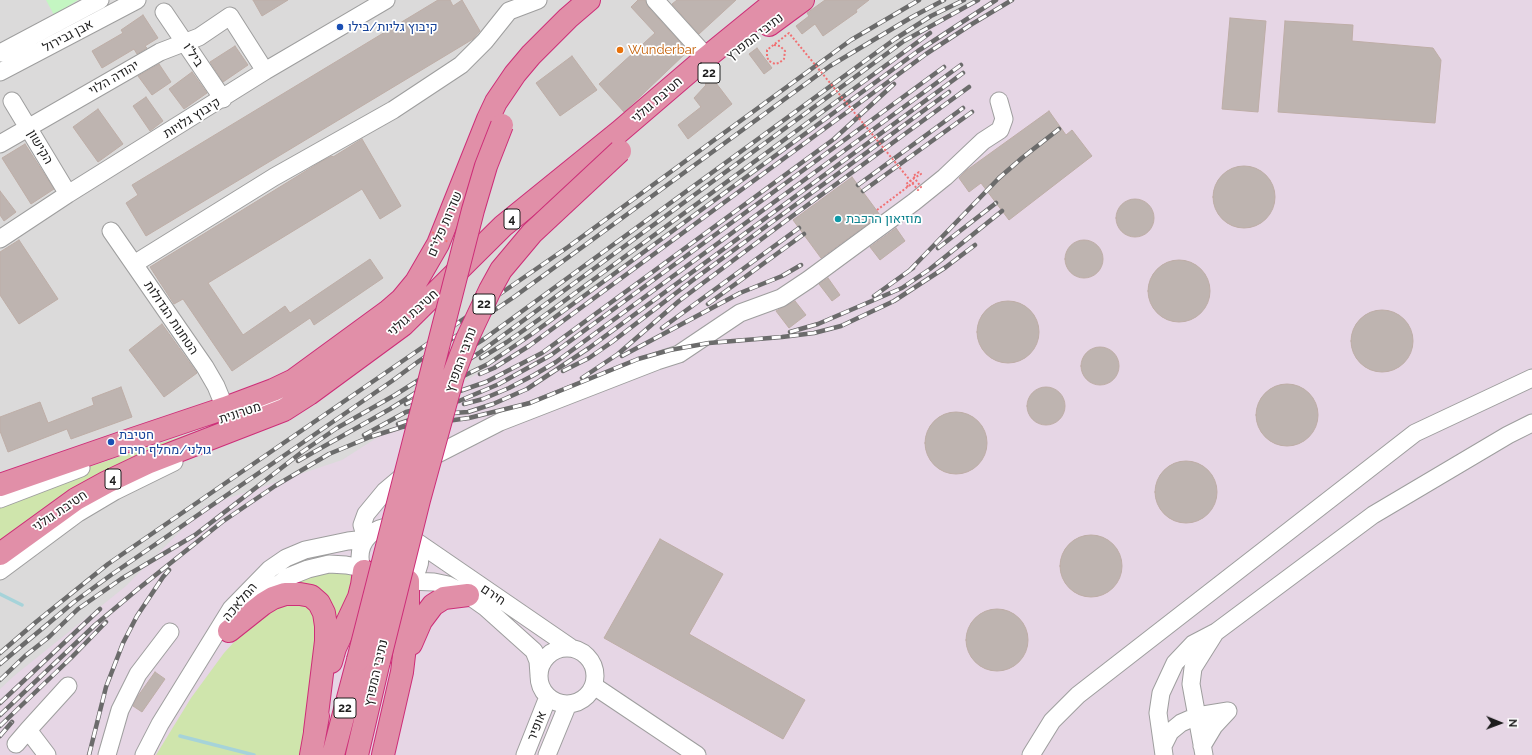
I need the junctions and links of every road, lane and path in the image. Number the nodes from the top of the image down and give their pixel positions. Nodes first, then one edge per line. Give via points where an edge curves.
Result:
1 (100, 0) edge
2 (137, 0) edge
3 (386, 0) edge
4 (538, 0) edge
5 (589, 0) edge
6 (595, 0) edge
7 (655, 0) edge
8 (779, 0) edge
9 (803, 0) edge
10 (164, 12) dead end
11 (185, 43) junction
12 (774, 45) dead end
13 (0, 53) edge
14 (710, 55) junction
15 (0, 72) edge
16 (265, 72) junction
17 (222, 99) junction
18 (12, 101) dead end
19 (999, 101) dead end
20 (29, 128) junction
21 (0, 144) edge
22 (908, 187) dead end
23 (68, 194) junction
24 (111, 231) dead end
25 (0, 240) edge
26 (134, 264) junction
27 (331, 353) junction
28 (1532, 378) edge
29 (225, 408) junction
30 (1532, 423) edge
31 (239, 428) junction
32 (0, 485) edge
33 (0, 499) edge
34 (366, 539) junction
35 (417, 542) junction
36 (0, 554) edge
37 (0, 571) edge
38 (364, 571) junction
39 (408, 580) junction
40 (468, 595) junction
41 (229, 631) junction
42 (170, 632) dead end
43 (1216, 632) junction
44 (570, 647) junction
45 (368, 661) junction
46 (402, 672) junction
47 (539, 675) junction
48 (68, 686) dead end
49 (594, 686) junction
50 (548, 697) junction
51 (568, 704) junction
52 (1197, 716) junction
53 (160, 724) junction
54 (28, 730) junction
55 (315, 730) junction
56 (1043, 736) junction
57 (16, 744) dead end
58 (1203, 751) edge
59 (1164, 752) edge
60 (47, 755) edge
61 (107, 755) edge
62 (144, 755) edge
63 (311, 755) edge
64 (333, 755) edge
65 (357, 755) edge
66 (383, 755) edge
67 (525, 755) edge
68 (547, 755) edge
69 (698, 755) edge
70 (1021, 755) edge
71 (1031, 755) edge
72 (1040, 755) edge

1 - 13 street, אבן גבירול
2 - 15 street, אבן גבירול
3 - 16 street, קיבוץ גלויות
4 - 26 street via 509,11 461,65 399,106 274,177
5 - 27 highway, שדרות פלי"ם via 531,55 496,102 441,237 416,282 387,312
6 - 45 highway, נתיבי המפרץ / 22, bridge via 576,25 540,63 516,95 486,166 473,210
7 - 14 street via 703,53
8 - 14 highway, חטיבת גולני / 4
9 - 45 highway, נתיבי המפרץ / 22, bridge via 704,76 620,151 532,233 501,270 467,339 453,376 419,500
10 - 11 street, ביל"ו
11 - 16 street, יהודה הלוי via 230,16
11 - 17 street, ביל"ו
11 - 20 street, יהודה הלוי via 168,47
12 - 22 path, bridge via 780,46 785,52 784,59 779,64 768,61 767,50 789,33 918,190 921,187 913,176 919,172 921,174 916,178 906,184
14 - 31 highway, חטיבת גולני / 4 via 503,226 403,325 284,410
16 - 17 street, קיבוץ גלויות
17 - 23 street, קיבוץ גלויות
18 - 20 street, הקישון
19 - 34 street via 1004,119 1000,130 914,202 808,280 781,298 740,312 679,354 500,422 416,465 385,491 366,514 362,525
20 - 21 street, יהודה הלוי
20 - 23 street, הקישון
23 - 25 street, קיבוץ גלויות
24 - 26 street, הטחנות הגדולות
26 - 29 street, הטחנות הגדולות via 204,366
27 - 29 highway, שדרות פלי"ם via 294,380
27 - 33 street, מטרונית via 311,379 290,394 98,461
28 - 56 street via 1415,433 1078,695 1052,721
29 - 32 highway
30 - 43 street via 1373,515
31 - 36 highway, חטיבת גולני / 4 via 147,464 91,490
31 - 37 street, מטרונית via 115,491 78,513
34 - 35 street via 373,532 392,526 410,534
34 - 38 street via 360,555
34 - 53 street, המלאכה via 304,550 270,569 231,609
35 - 39 street via 420,559 414,574
35 - 44 street, חירם
38 - 39 street via 379,585 389,587
38 - 41 street, המלאכה via 357,567 329,564 288,577 269,591
38 - 55 highway via 359,597 335,648
39 - 40 street, חירם via 448,585
39 - 46 highway via 408,622
40 - 46 highway via 444,598 434,605 421,621
40 - 47 street, חירם via 534,651
41 - 53 street, המלאכה
41 - 55 highway via 263,604 285,594 312,596 319,603 324,613 326,641
42 - 61 street via 138,674 120,710
43 - 52 street via 1193,668 1191,684
43 - 59 street via 1193,644 1175,663 1161,693 1158,713
44 - 47 street via 552,651 545,658
44 - 49 street via 579,649 592,661 596,678
45 - 64 highway, נתיבי המפרץ / 22
45 - 65 highway, נתיבי המפרץ / 22
46 - 66 highway
47 - 50 street via 543,691
48 - 54 street
49 - 51 street via 584,699
49 - 69 street
50 - 51 street
50 - 67 street, אופיר
51 - 68 street, אופיר
52 - 58 street
52 - 58 street via 1228,711 1214,726
52 - 59 street via 1181,723 1170,732
53 - 62 street, המלאכה
54 - 57 street
54 - 60 street
55 - 63 highway
56 - 70 street
56 - 71 street
56 - 72 street

